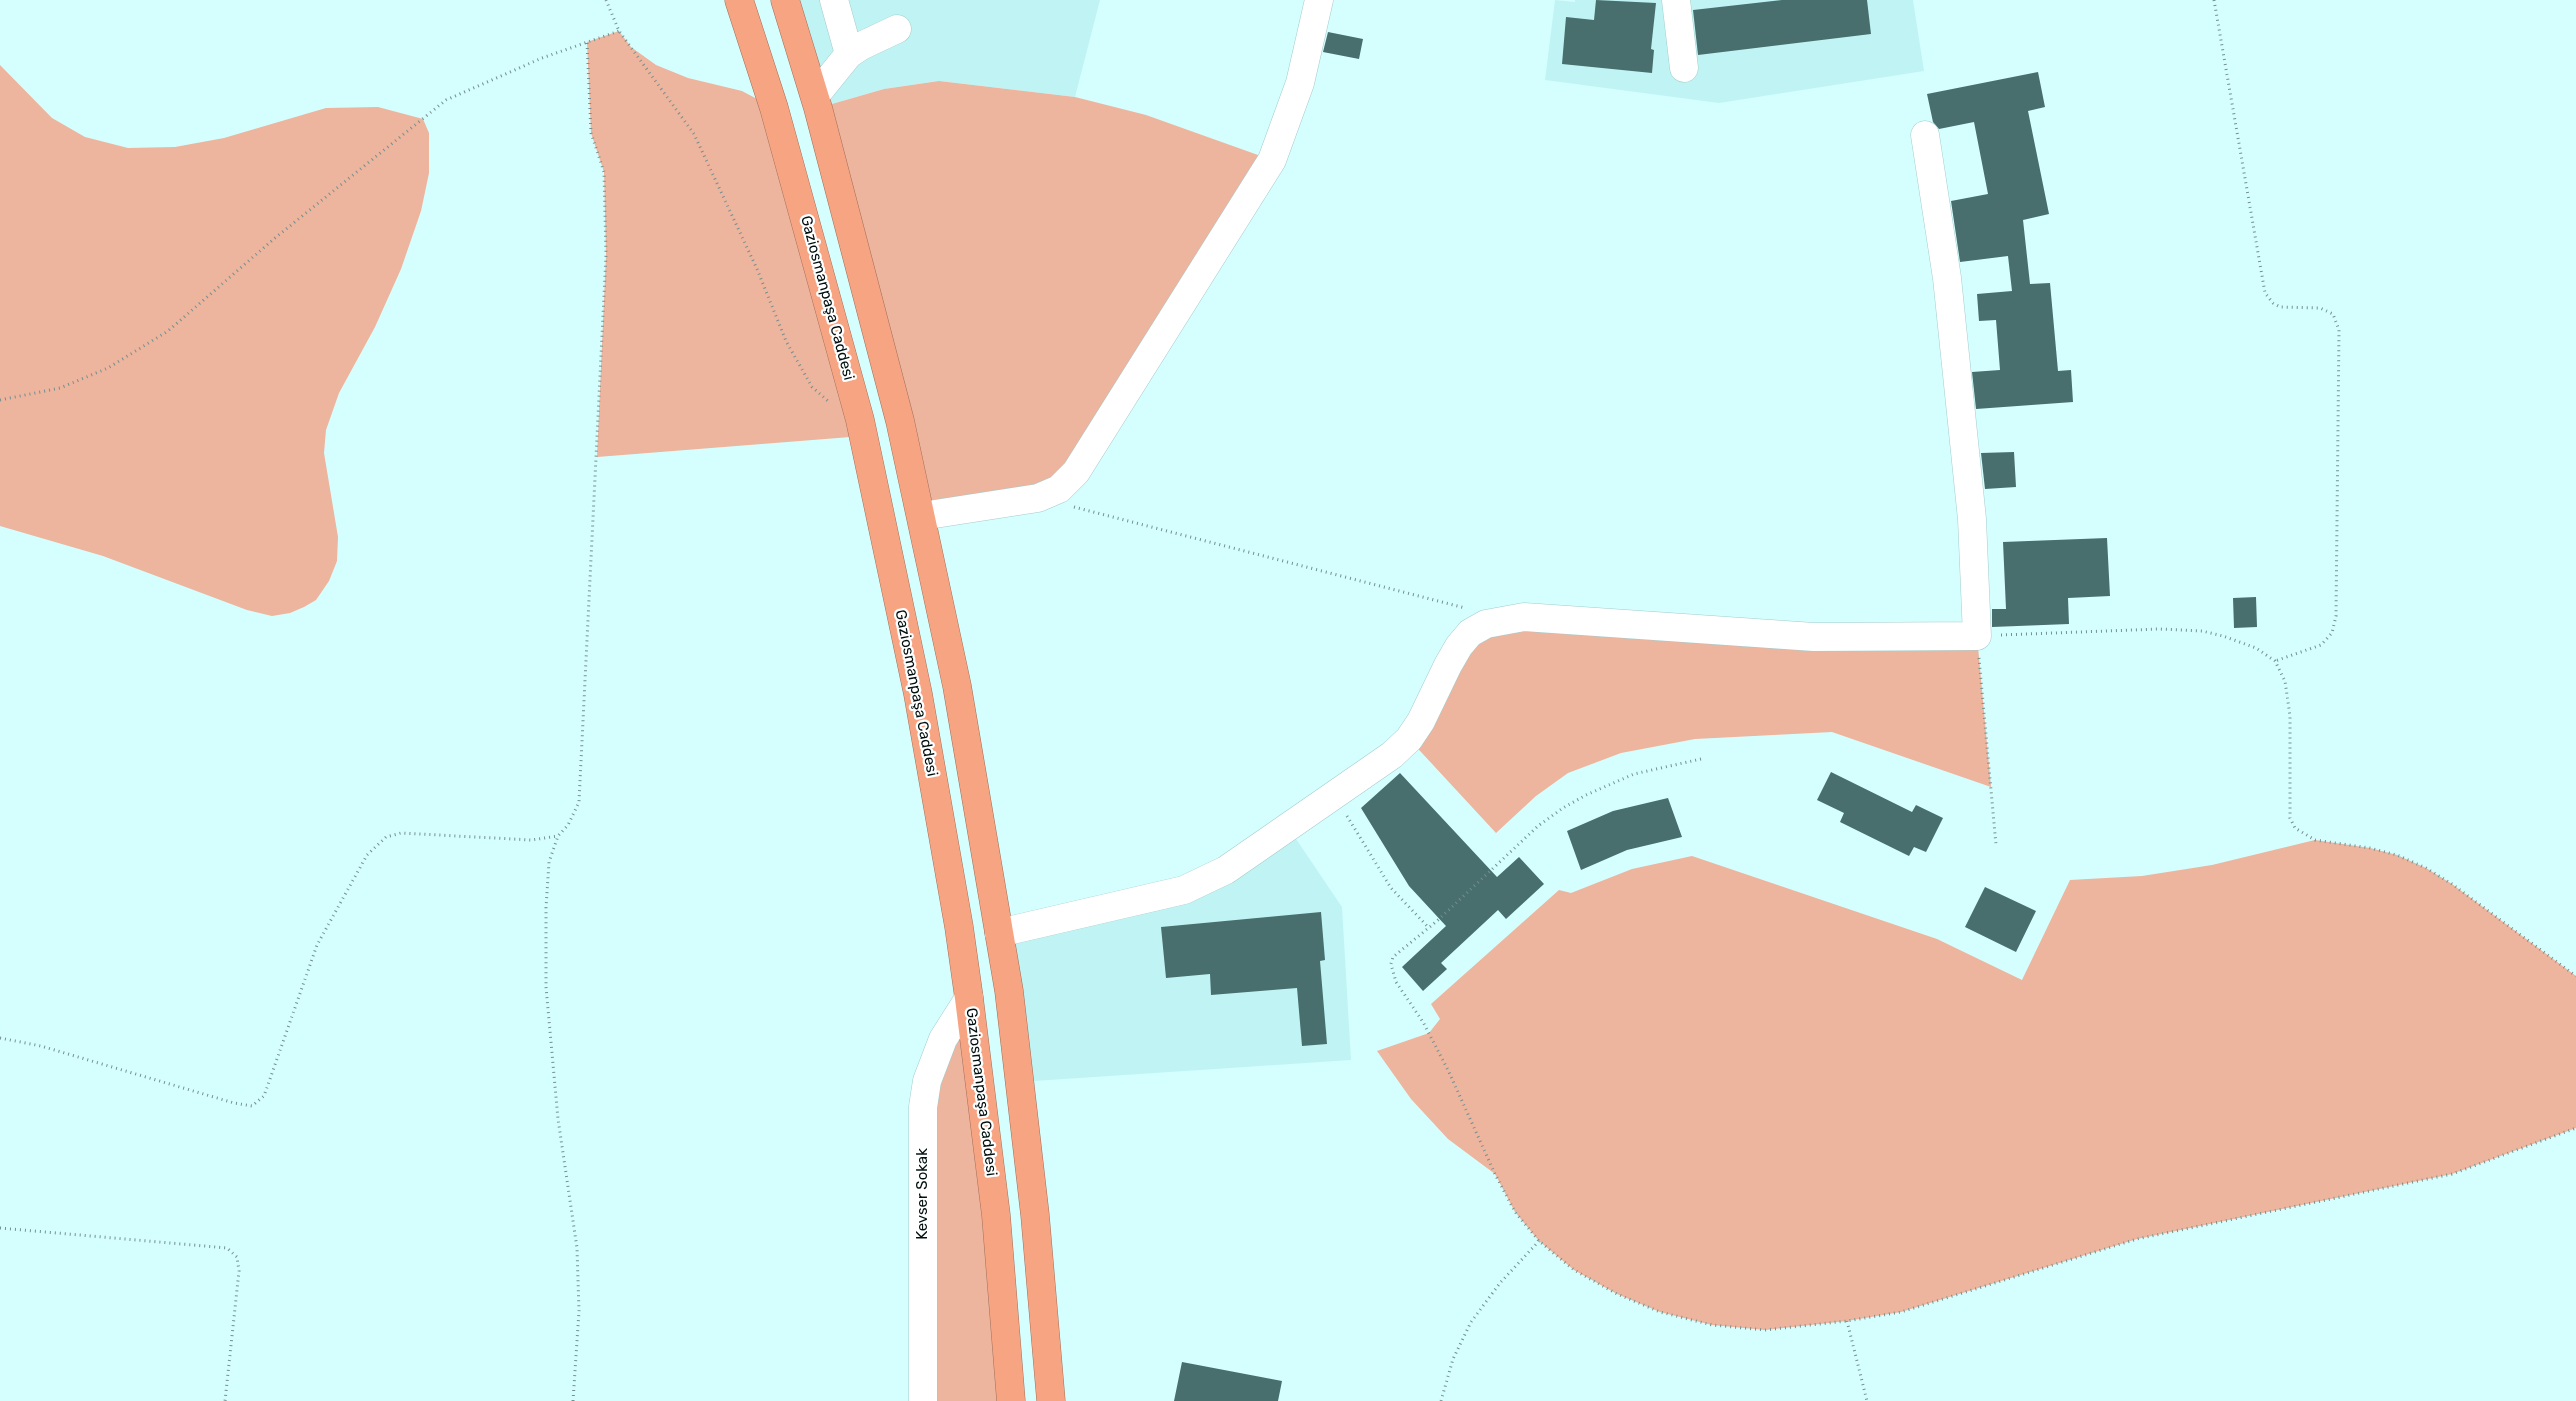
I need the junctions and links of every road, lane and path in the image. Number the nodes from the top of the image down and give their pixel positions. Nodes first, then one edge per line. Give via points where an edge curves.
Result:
1 (606, 0) edge
2 (739, 0) edge
3 (785, 0) edge
4 (834, 0) edge
5 (1319, 0) edge
6 (1676, 0) edge
7 (2214, 0) edge
8 (897, 29) dead end
9 (619, 31) junction
10 (587, 42) junction
11 (849, 54) junction
12 (1684, 68) dead end
13 (815, 96) junction
14 (1925, 134) dead end
15 (0, 400) edge
16 (860, 420) junction
17 (1038, 498) junction
18 (922, 516) junction
19 (1468, 609) dead end
20 (1977, 636) junction
21 (2275, 661) junction
22 (1701, 759) dead end
23 (1335, 795) junction
24 (558, 836) junction
25 (1996, 844) dead end
26 (1428, 928) junction
27 (999, 933) junction
28 (2576, 976) edge
29 (969, 998) junction
30 (0, 1038) edge
31 (2576, 1128) edge
32 (0, 1228) edge
33 (1539, 1241) junction
34 (1847, 1321) junction
35 (225, 1401) edge
36 (573, 1401) edge
37 (923, 1401) edge
38 (1011, 1401) edge
39 (1051, 1401) edge
40 (1441, 1401) edge
41 (1867, 1401) edge

1 - 9 path
2 - 16 highway, Gaziosmanpaşa Caddesi via 777,118
3 - 13 highway
4 - 11 street
5 - 17 street via 1292,111 1260,182 1093,448 1059,489
6 - 12 street
7 - 21 path via 2265,293 2280,307 2320,308 2333,314 2339,330 2336,616 2332,633 2321,645
8 - 11 street
9 - 10 path
9 - 16 path via 694,134 757,269 786,341 812,387 841,412
10 - 15 path via 446,100 275,238 168,331 108,368 60,388
10 - 24 path via 591,133 604,172 606,255 579,802
11 - 13 street
13 - 18 highway
14 - 20 street via 1948,278 1972,519
16 - 29 highway, Gaziosmanpaşa Caddesi via 918,694
17 - 18 street
17 - 19 path
18 - 27 highway via 956,686
20 - 21 path via 2159,629 2202,631 2247,643
20 - 23 street via 1814,637 1524,617 1506,619 1486,624 1470,633 1448,664 1409,739
20 - 25 path
21 - 28 path via 2285,681 2290,716 2289,799 2290,818 2295,828 2314,840 2370,848 2426,868
22 - 26 path via 1634,774 1563,808 1538,826
23 - 26 path via 1391,888
23 - 27 street via 1226,870 1184,890
24 - 30 path via 531,840 401,833 386,837 367,855 316,945 264,1096 252,1106 41,1046
24 - 36 path via 549,862 546,987 558,1119 577,1248 579,1311
26 - 33 path via 1393,956 1391,972 1433,1040 1515,1212
27 - 39 highway via 1035,1215
29 - 37 street, Kevser Sokak via 943,1038 927,1081 924,1107
29 - 38 highway, Gaziosmanpaşa Caddesi via 996,1215
31 - 34 path via 2452,1174 2137,1239 1902,1312
32 - 35 path via 227,1248 237,1257 239,1271
33 - 34 path via 1574,1270 1617,1294 1660,1312 1712,1325 1765,1330
33 - 40 path via 1500,1283 1471,1322 1453,1359
34 - 41 path

